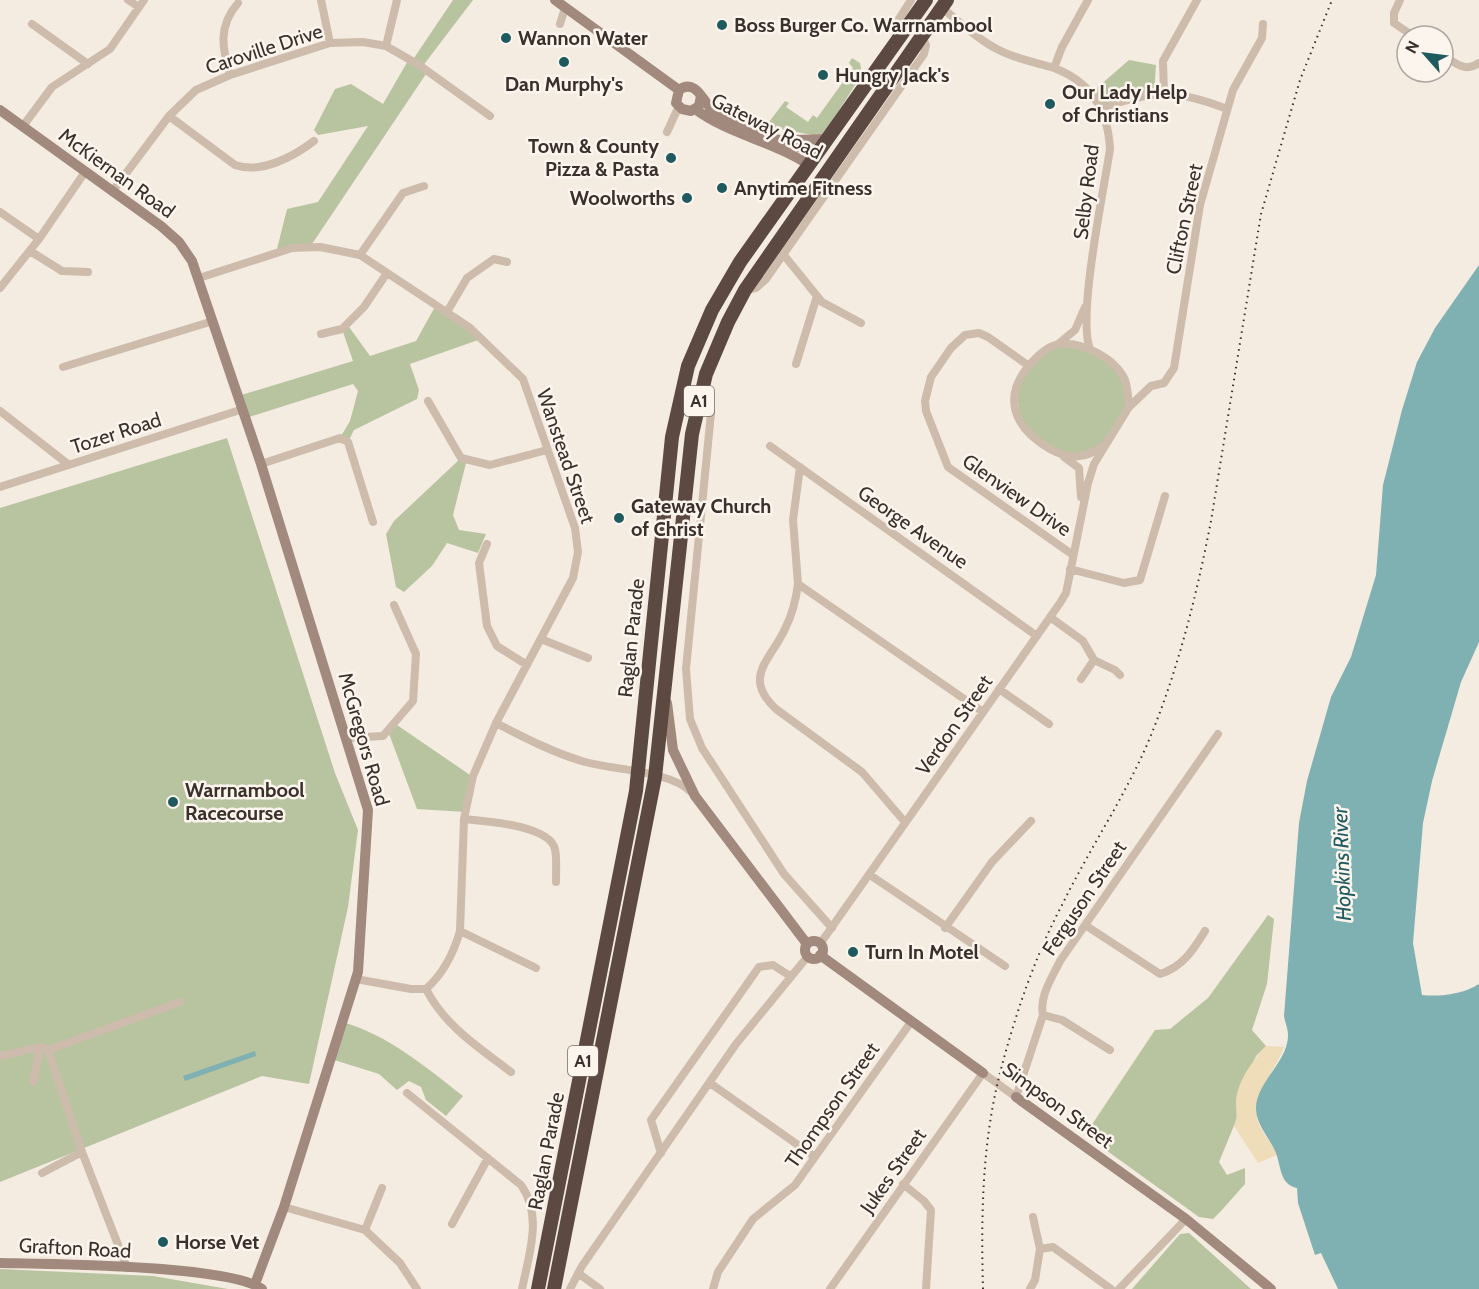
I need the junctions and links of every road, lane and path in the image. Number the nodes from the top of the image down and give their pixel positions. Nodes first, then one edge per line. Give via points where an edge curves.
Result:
1 (128, 0) edge
2 (321, 0) edge
3 (397, 0) edge
4 (555, 0) edge
5 (910, 0) edge
6 (926, 0) edge
7 (1088, 0) edge
8 (1197, 0) edge
9 (1400, 0) edge
10 (238, 3) dead end
11 (141, 4) edge
12 (945, 4) edge
13 (32, 24) dead end
14 (1263, 24) dead end
15 (1395, 24) edge
16 (922, 36) junction
17 (330, 43) junction
18 (894, 45) junction
19 (386, 46) junction
20 (1455, 62) edge
21 (1479, 63) edge
22 (88, 64) junction
23 (1054, 68) junction
24 (230, 75) junction
25 (679, 90) junction
26 (1164, 93) junction
27 (701, 96) junction
28 (1102, 108) junction
29 (687, 109) junction
30 (0, 110) edge
31 (1227, 110) junction
32 (169, 116) junction
33 (490, 116) dead end
34 (23, 126) junction
35 (667, 132) dead end
36 (828, 139) junction
37 (784, 140) junction
38 (314, 141) dead end
39 (813, 160) junction
40 (827, 170) junction
41 (85, 172) junction
42 (424, 186) dead end
43 (112, 192) junction
44 (0, 212) edge
45 (39, 239) junction
46 (30, 251) junction
47 (783, 254) junction
48 (360, 255) junction
49 (507, 262) dead end
50 (88, 272) dead end
51 (387, 273) junction
52 (199, 278) junction
53 (0, 288) edge
54 (745, 290) junction
55 (1089, 295) junction
56 (817, 296) junction
57 (447, 312) junction
58 (213, 321) junction
59 (861, 323) dead end
60 (321, 334) dead end
61 (1055, 346) junction
62 (1090, 349) junction
63 (796, 364) dead end
64 (1029, 366) junction
65 (63, 367) dead end
66 (428, 401) dead end
67 (1130, 407) junction
68 (243, 409) junction
69 (0, 411) edge
70 (711, 413) dead end
71 (1104, 445) junction
72 (770, 446) dead end
73 (547, 450) junction
74 (1065, 457) junction
75 (261, 464) junction
76 (69, 465) junction
77 (800, 467) junction
78 (0, 487) edge
79 (1165, 496) dead end
80 (664, 501) junction
81 (685, 502) junction
82 (700, 504) junction
83 (1082, 511) junction
84 (373, 522) dead end
85 (488, 544) dead end
86 (1072, 555) junction
87 (1070, 569) junction
88 (798, 584) junction
89 (394, 605) dead end
90 (1050, 617) junction
91 (1037, 636) junction
92 (542, 639) junction
93 (588, 658) dead end
94 (669, 658) junction
95 (1094, 660) junction
96 (527, 665) junction
97 (1120, 675) dead end
98 (1082, 679) dead end
99 (999, 689) junction
100 (983, 712) junction
101 (496, 723) junction
102 (1050, 724) dead end
103 (1218, 734) dead end
104 (347, 738) junction
105 (637, 772) junction
106 (655, 777) junction
107 (695, 796) junction
108 (464, 819) junction
109 (904, 821) junction
110 (1031, 821) dead end
111 (870, 875) junction
112 (556, 882) dead end
113 (1085, 925) junction
114 (832, 928) junction
115 (945, 928) junction
116 (460, 931) junction
117 (1205, 931) dead end
118 (807, 950) junction
119 (820, 950) junction
120 (1005, 966) dead end
121 (536, 968) dead end
122 (789, 976) junction
123 (356, 979) junction
124 (426, 989) junction
125 (180, 1002) dead end
126 (1043, 1015) junction
127 (911, 1022) junction
128 (36, 1048) junction
129 (48, 1050) junction
130 (1110, 1050) dead end
131 (0, 1056) edge
132 (511, 1072) dead end
133 (983, 1073) junction
134 (33, 1082) dead end
135 (710, 1083) junction
136 (407, 1093) dead end
137 (1016, 1097) junction
138 (82, 1152) junction
139 (661, 1153) junction
140 (815, 1157) junction
141 (488, 1158) junction
142 (42, 1173) dead end
143 (903, 1184) junction
144 (382, 1188) dead end
145 (284, 1207) junction
146 (1033, 1217) dead end
147 (1186, 1219) junction
148 (452, 1224) dead end
149 (365, 1230) junction
150 (1040, 1249) junction
151 (0, 1263) edge
152 (127, 1268) junction
153 (578, 1274) junction
154 (258, 1287) edge
155 (417, 1289) edge
156 (522, 1289) edge
157 (538, 1289) edge
158 (554, 1289) edge
159 (570, 1289) edge
160 (600, 1289) edge
161 (713, 1289) edge
162 (830, 1289) edge
163 (926, 1289) edge
164 (1030, 1289) edge
165 (1111, 1289) edge
166 (1119, 1289) edge
167 (1270, 1289) edge

1 - 11 street
2 - 17 street
3 - 19 street
4 - 25 street
5 - 18 street, Raglan Parade via 899,19
6 - 18 highway, Raglan Parade / A1
7 - 23 street
8 - 26 street via 1163,61
9 - 15 street via 1394,13
10 - 24 street via 224,26 222,38
11 - 22 street via 110,49
12 - 16 highway, Raglan Parade / A1
12 - 23 street, Selby Road via 998,50
13 - 22 street
14 - 31 street, Clifton Street via 1262,38 1233,90
16 - 40 highway, Raglan Parade / A1
16 - 47 street, Raglan Parade via 924,54
17 - 19 street, Caroville Drive
17 - 24 street, Caroville Drive
18 - 36 highway, Raglan Parade / A1
19 - 33 street, Caroville Drive
20 - 21 street via 1469,68
22 - 34 street via 52,87
23 - 28 street, Selby Road via 1084,86
24 - 32 street, Caroville Drive via 196,90
25 - 27 street via 693,87
25 - 29 street via 676,98
26 - 28 street via 1129,98
26 - 31 street via 1185,95
27 - 29 street
27 - 37 street, Gateway Road via 716,114 731,122
28 - 55 street, Selby Road via 1110,149
29 - 35 street via 675,118
29 - 39 street, Gateway Road via 735,134
30 - 34 street, McKiernan Road
31 - 67 street, Clifton Street via 1200,205 1174,369 1164,382 1151,386
32 - 38 street via 235,165 245,168 260,167 297,153
32 - 43 street, Caroville Drive
34 - 41 street, McKiernan Road
36 - 37 street, Gateway Road
36 - 39 highway, Raglan Parade / A1
37 - 39 street, Gateway Road
39 - 40 street, Gateway Road
39 - 40 street, Gateway Road
39 - 80 highway, Raglan Parade / A1 via 725,285 699,337 678,405
40 - 54 highway, Raglan Parade / A1
41 - 43 street, McKiernan Road
41 - 45 street
42 - 48 street via 403,193
43 - 52 street, McKiernan Road via 179,242
44 - 45 street
45 - 46 street
46 - 50 street via 62,271
46 - 53 street
47 - 54 street, Raglan Parade via 762,284
47 - 56 street
48 - 51 street, Wanstead Street
48 - 52 street, Wanstead Street via 320,247 292,248
49 - 57 street via 495,259 467,278
51 - 57 street, Wanstead Street
51 - 60 street via 364,307 342,329
52 - 58 street, McGregors Road
54 - 81 highway, Raglan Parade / A1 via 706,374 692,434
55 - 61 street, Selby Road via 1075,330
55 - 62 street, Selby Road via 1086,339
56 - 59 street
56 - 63 street
57 - 73 street, Wanstead Street via 469,327 523,379
58 - 65 street
58 - 68 street, McGregors Road
61 - 62 street
61 - 64 street via 1042,352
62 - 67 street via 1124,378
64 - 74 street via 1016,386 1013,407 1033,439
64 - 86 street, Glenview Drive via 988,337 979,333 964,335 931,377 926,411 948,467
66 - 73 street via 461,458 490,465
67 - 71 street
68 - 75 street, McGregors Road
68 - 76 street, Tozer Road
69 - 76 street
70 - 82 street
71 - 74 street via 1085,456
71 - 83 street, Verdon Street via 1088,483
72 - 77 street, George Avenue
73 - 92 street, Wanstead Street via 575,528 578,552 573,578
74 - 83 street, Verdon Street via 1081,474
75 - 84 street via 340,438 348,442
75 - 104 street, McGregors Road
76 - 78 street, Tozer Road
77 - 88 street via 793,520
77 - 91 street, George Avenue
79 - 87 street via 1140,580 1124,583
80 - 81 highway
80 - 105 highway, Raglan Parade / A1
81 - 82 street
81 - 94 highway, Raglan Parade / A1
82 - 114 street via 686,669 690,719 702,748 784,874
83 - 86 street, Verdon Street
85 - 96 street via 479,563 487,626 497,646
86 - 87 street, Verdon Street
87 - 90 street, Verdon Street via 1066,593
88 - 100 street
88 - 109 street via 786,628 759,674 764,698 862,772
89 - 104 street via 416,654 413,701 384,736
90 - 91 street, Verdon Street
90 - 95 street via 1083,641
91 - 99 street, Verdon Street
92 - 93 street
92 - 96 street, Wanstead Street
94 - 106 highway, Raglan Parade / A1
94 - 107 street via 670,733 679,766
95 - 97 street
95 - 98 street
96 - 101 street, Wanstead Street
99 - 100 street, Verdon Street
99 - 102 street
100 - 109 street, Verdon Street
101 - 105 street via 562,754
101 - 108 street, Wanstead Street via 473,777
103 - 113 street, Ferguson Street
104 - 123 street, McGregors Road via 368,810
105 - 106 street
105 - 157 highway, Raglan Parade / A1
106 - 107 street via 678,783
106 - 158 highway, Raglan Parade / A1
107 - 118 street
108 - 112 street via 542,833 554,846
108 - 116 street, Wanstead Street
109 - 111 street, Verdon Street
110 - 115 street via 992,862
111 - 114 street, Verdon Street
111 - 115 street
113 - 117 street via 1160,974 1191,955
113 - 126 street, Ferguson Street via 1050,982 1041,1006
114 - 119 street, Verdon Street
115 - 120 street
116 - 121 street
116 - 124 street, Wanstead Street via 456,946
118 - 119 street via 815,958
118 - 119 street via 813,941
118 - 122 street
119 - 127 street, Simpson Street
122 - 135 street
122 - 139 street via 773,965 759,967 651,1120
123 - 124 street
123 - 145 street, McGregors Road
124 - 132 street via 436,1008 461,1035
125 - 129 street
126 - 130 street via 1062,1020
126 - 137 street, Ferguson Street
127 - 133 street, Simpson Street
127 - 140 street, Thompson Street
128 - 129 street
128 - 131 street
128 - 134 street via 39,1054
129 - 138 street
133 - 137 street, Simpson Street
133 - 143 street, Jukes Street
135 - 139 street
135 - 140 street
136 - 141 street
137 - 147 street, Simpson Street
138 - 142 street
138 - 152 street
139 - 153 street
140 - 161 street, Thompson Street via 795,1185 753,1219 718,1272
141 - 148 street
141 - 156 street via 521,1185 535,1213
143 - 162 street, Jukes Street
143 - 163 street via 931,1210
144 - 149 street
145 - 149 street
145 - 154 street, McGregors Road
146 - 150 street
147 - 166 street
147 - 167 street, Simpson Street
149 - 155 street via 400,1263
150 - 164 street
150 - 165 street via 1053,1247
151 - 152 street, Grafton Road
152 - 154 street, Grafton Road via 219,1276
153 - 159 street
153 - 160 street

